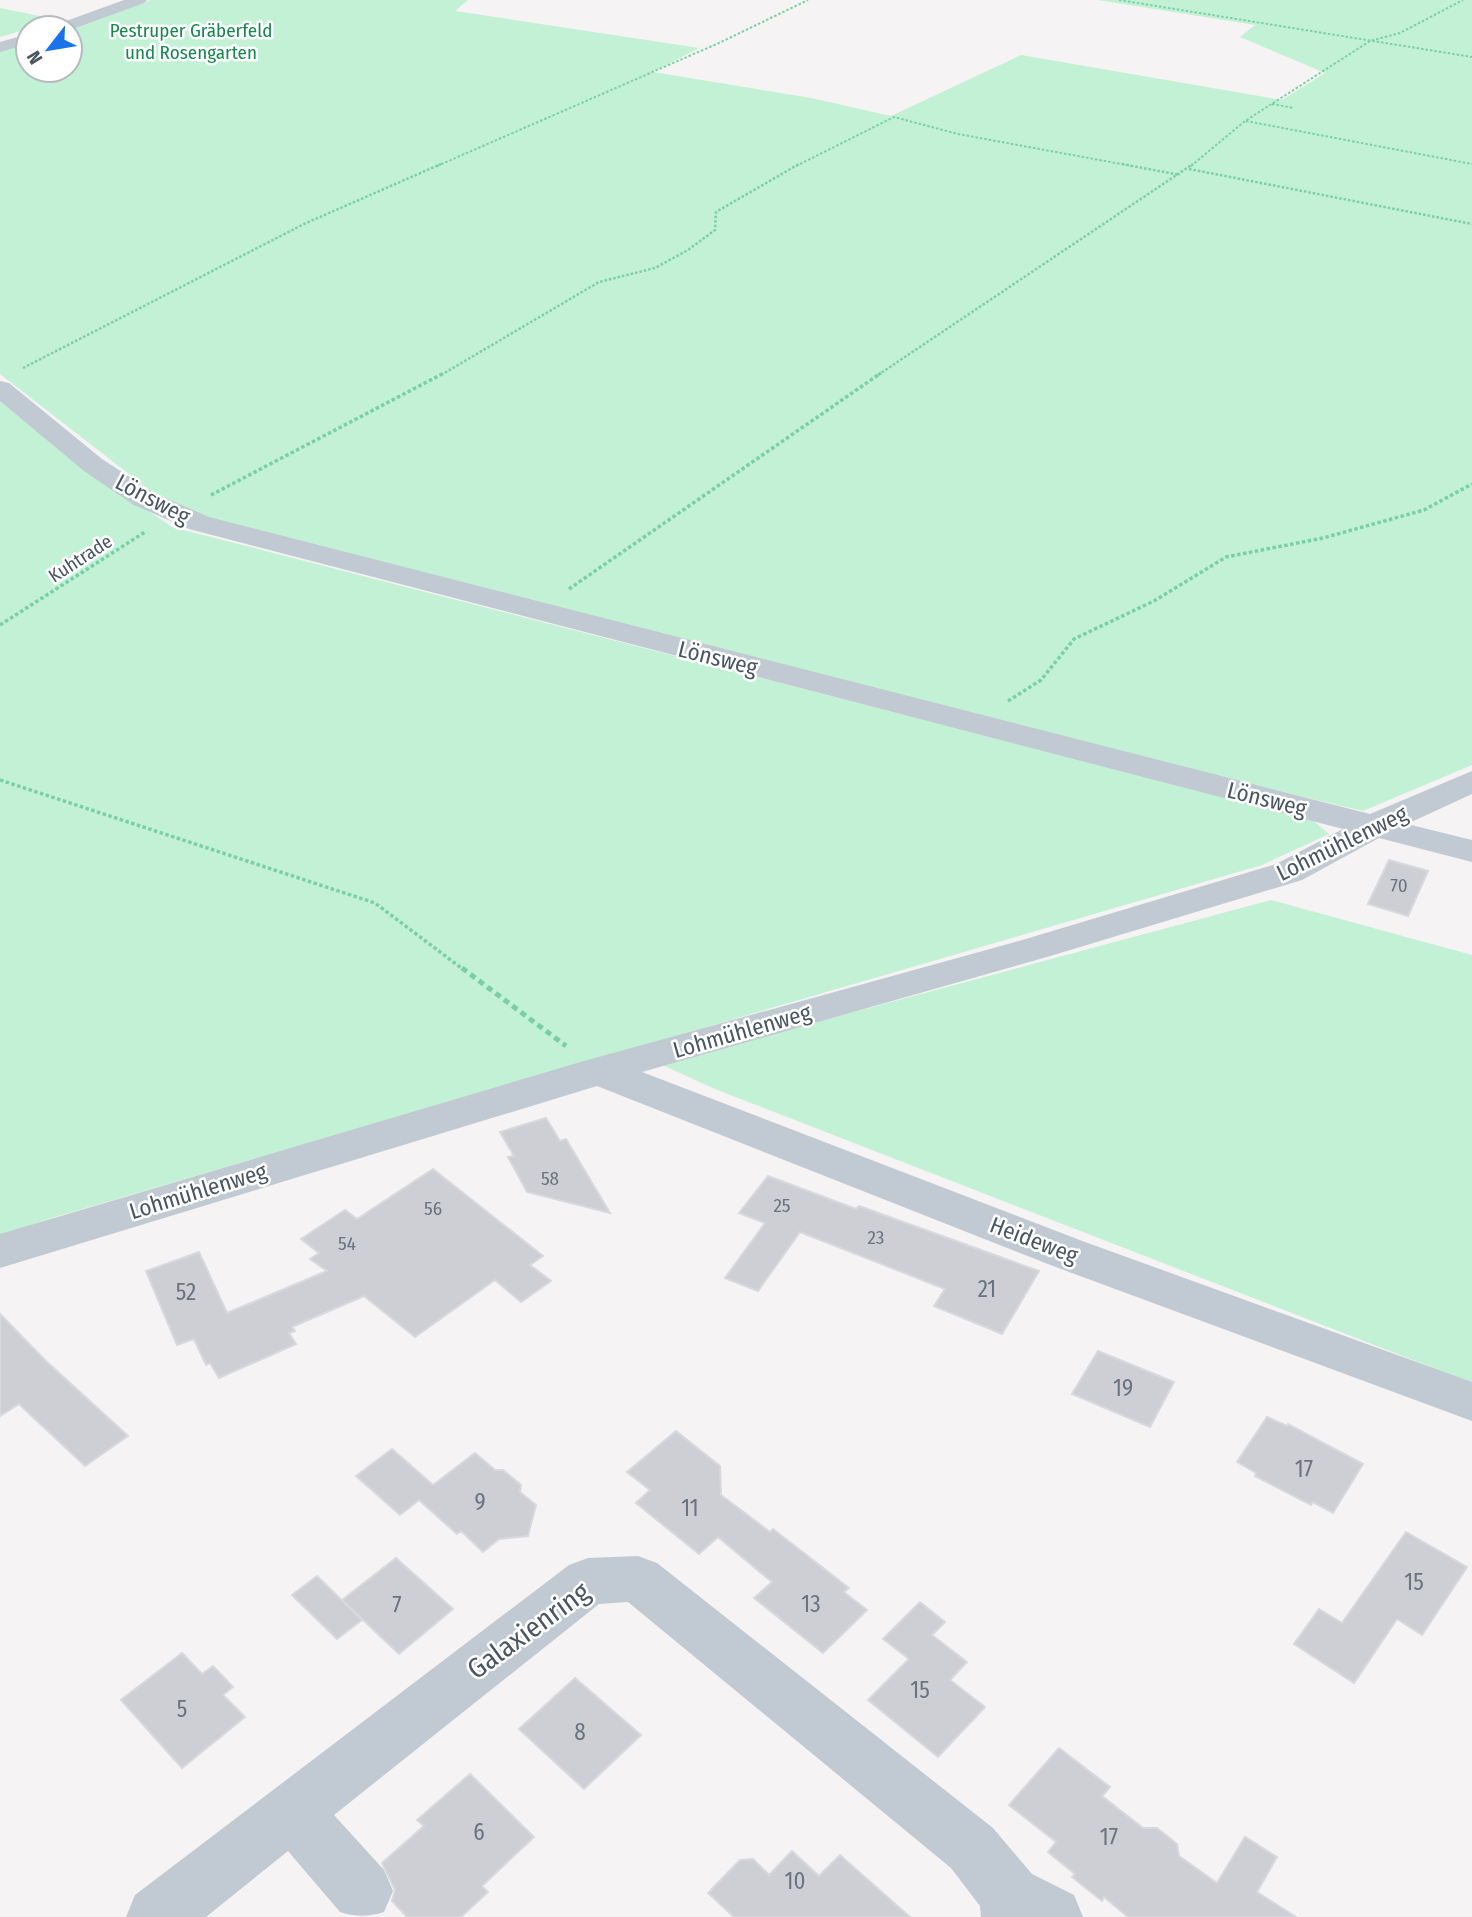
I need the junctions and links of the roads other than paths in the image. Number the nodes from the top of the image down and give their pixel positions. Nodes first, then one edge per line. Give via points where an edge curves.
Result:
1 (138, 0) edge
2 (84, 20) edge
3 (6, 381) edge
4 (1472, 781) edge
5 (1374, 826) junction
6 (1472, 851) edge
7 (599, 1071) junction
8 (0, 1251) edge
9 (1472, 1402) edge
10 (292, 1811) junction
11 (362, 1891) dead end
12 (1025, 1910) edge
13 (157, 1917) edge

1 - 2 street
3 - 5 street, Lönsweg via 93,465 174,514 536,612
4 - 5 street, Lohmühlenweg
5 - 6 street, Lönsweg
5 - 7 street, Lohmühlenweg via 1289,872
7 - 8 street, Lohmühlenweg
7 - 9 street, Heideweg via 1069,1254
10 - 11 street
10 - 12 street, Galaxienring via 588,1581 638,1579 972,1849
10 - 13 street, Galaxienring

